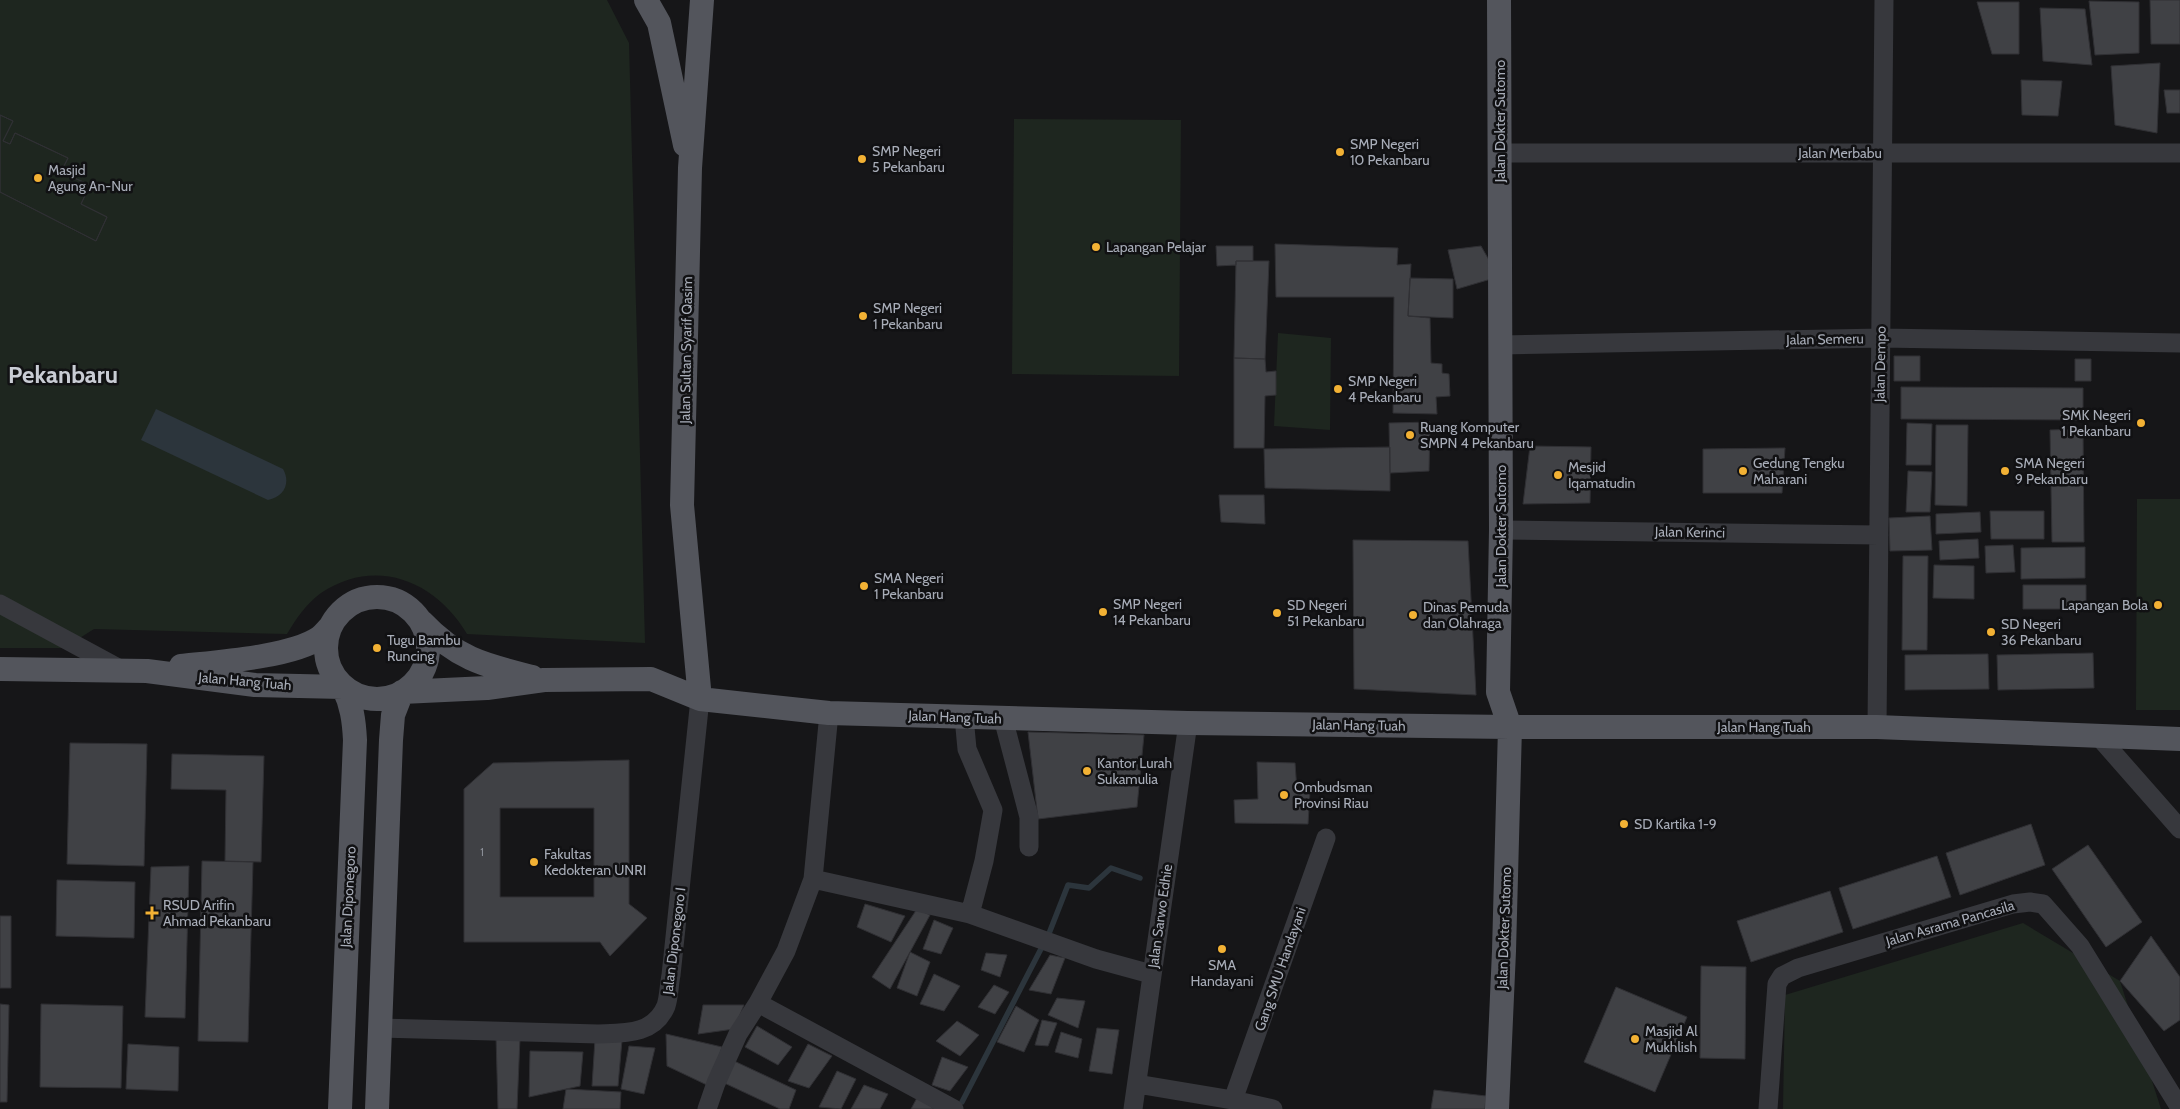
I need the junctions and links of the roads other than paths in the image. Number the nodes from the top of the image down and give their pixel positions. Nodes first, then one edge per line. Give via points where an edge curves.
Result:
1 (646, 0) edge
2 (702, 0) edge
3 (1499, 0) edge
4 (1884, 0) edge
5 (1500, 153) junction
6 (2180, 153) edge
7 (1882, 154) junction
8 (690, 168) junction
9 (1881, 338) junction
10 (2180, 343) edge
11 (1501, 345) junction
12 (1502, 530) junction
13 (1879, 535) junction
14 (0, 604) edge
15 (419, 619) junction
16 (330, 627) junction
17 (0, 668) edge
18 (122, 670) junction
19 (147, 670) junction
20 (544, 680) junction
21 (343, 687) junction
22 (402, 692) junction
23 (700, 700) junction
24 (829, 713) junction
25 (964, 717) junction
26 (1003, 718) junction
27 (1188, 723) junction
28 (1510, 727) junction
29 (1877, 727) junction
30 (2100, 738) junction
31 (2180, 739) edge
32 (2180, 829) edge
33 (1326, 838) dead end
34 (1029, 847) dead end
35 (813, 879) junction
36 (970, 914) junction
37 (1151, 974) junction
38 (758, 1003) junction
39 (380, 1028) junction
40 (1137, 1084) junction
41 (1233, 1100) junction
42 (948, 1108) edge
43 (2180, 1108) edge
44 (340, 1109) edge
45 (377, 1109) edge
46 (707, 1109) edge
47 (1133, 1109) edge
48 (1273, 1109) edge
49 (1497, 1109) edge
50 (1768, 1109) edge

1 - 8 main road via 659,23
2 - 8 main road, Jalan Sultan Syarif Qasim
3 - 5 main road, Jalan Dokter Sutomo
4 - 7 street, Jalan Dempo
5 - 7 street, Jalan Merbabu
5 - 11 main road, Jalan Dokter Sutomo
6 - 7 street, Jalan Merbabu
7 - 9 street, Jalan Dempo
8 - 23 main road, Jalan Sultan Syarif Qasim via 682,505
9 - 10 street, Jalan Semeru
9 - 11 street, Jalan Semeru
9 - 13 street, Jalan Dempo
11 - 12 main road, Jalan Dokter Sutomo
12 - 13 street, Jalan Kerinci
12 - 28 main road, Jalan Dokter Sutomo via 1498,692
13 - 29 street, Jalan Dempo
14 - 18 street
15 - 16 main road via 392,600 370,598 349,605
15 - 20 main road, Jalan Hang Tuah via 454,652 484,665
15 - 22 main road via 427,640 426,662 415,682
16 - 19 main road, Jalan Hang Tuah via 319,638 301,646 247,658
16 - 21 main road via 326,649 328,664
17 - 18 main road, Jalan Hang Tuah
18 - 19 main road, Jalan Hang Tuah
19 - 21 main road, Jalan Hang Tuah via 256,685
20 - 22 main road, Jalan Hang Tuah via 487,688
20 - 23 main road, Jalan Hang Tuah via 651,679
21 - 22 main road via 359,696 374,699 389,698
21 - 44 main road, Jalan Diponegoro via 350,700 355,740
22 - 39 main road via 393,715 391,740
23 - 24 main road, Jalan Hang Tuah
23 - 39 street, Jalan Diponegoro I via 671,976 666,1007 651,1026 633,1032 598,1034
24 - 25 main road, Jalan Hang Tuah
24 - 35 street
25 - 26 main road, Jalan Hang Tuah
25 - 36 street via 967,749 993,810
26 - 27 main road, Jalan Hang Tuah
26 - 34 street via 1029,817
27 - 28 main road, Jalan Hang Tuah
27 - 37 street, Jalan Sarwo Edhie
28 - 29 main road, Jalan Hang Tuah
28 - 49 main road, Jalan Dokter Sutomo
29 - 30 main road, Jalan Hang Tuah
30 - 31 main road, Jalan Hang Tuah
30 - 32 street
33 - 41 street, Gang SMU Handayani
35 - 36 street
35 - 38 street via 786,951
36 - 37 street via 1096,959
37 - 40 street, Jalan Sarwo Edhie
38 - 42 street
38 - 46 street via 738,1034
39 - 45 main road
40 - 41 street
40 - 47 street, Jalan Sarwo Edhie
41 - 48 street
43 - 50 street, Jalan Asrama Pancasila via 2080,946 2043,904 2030,902 2013,904 1798,968 1782,976 1777,984

